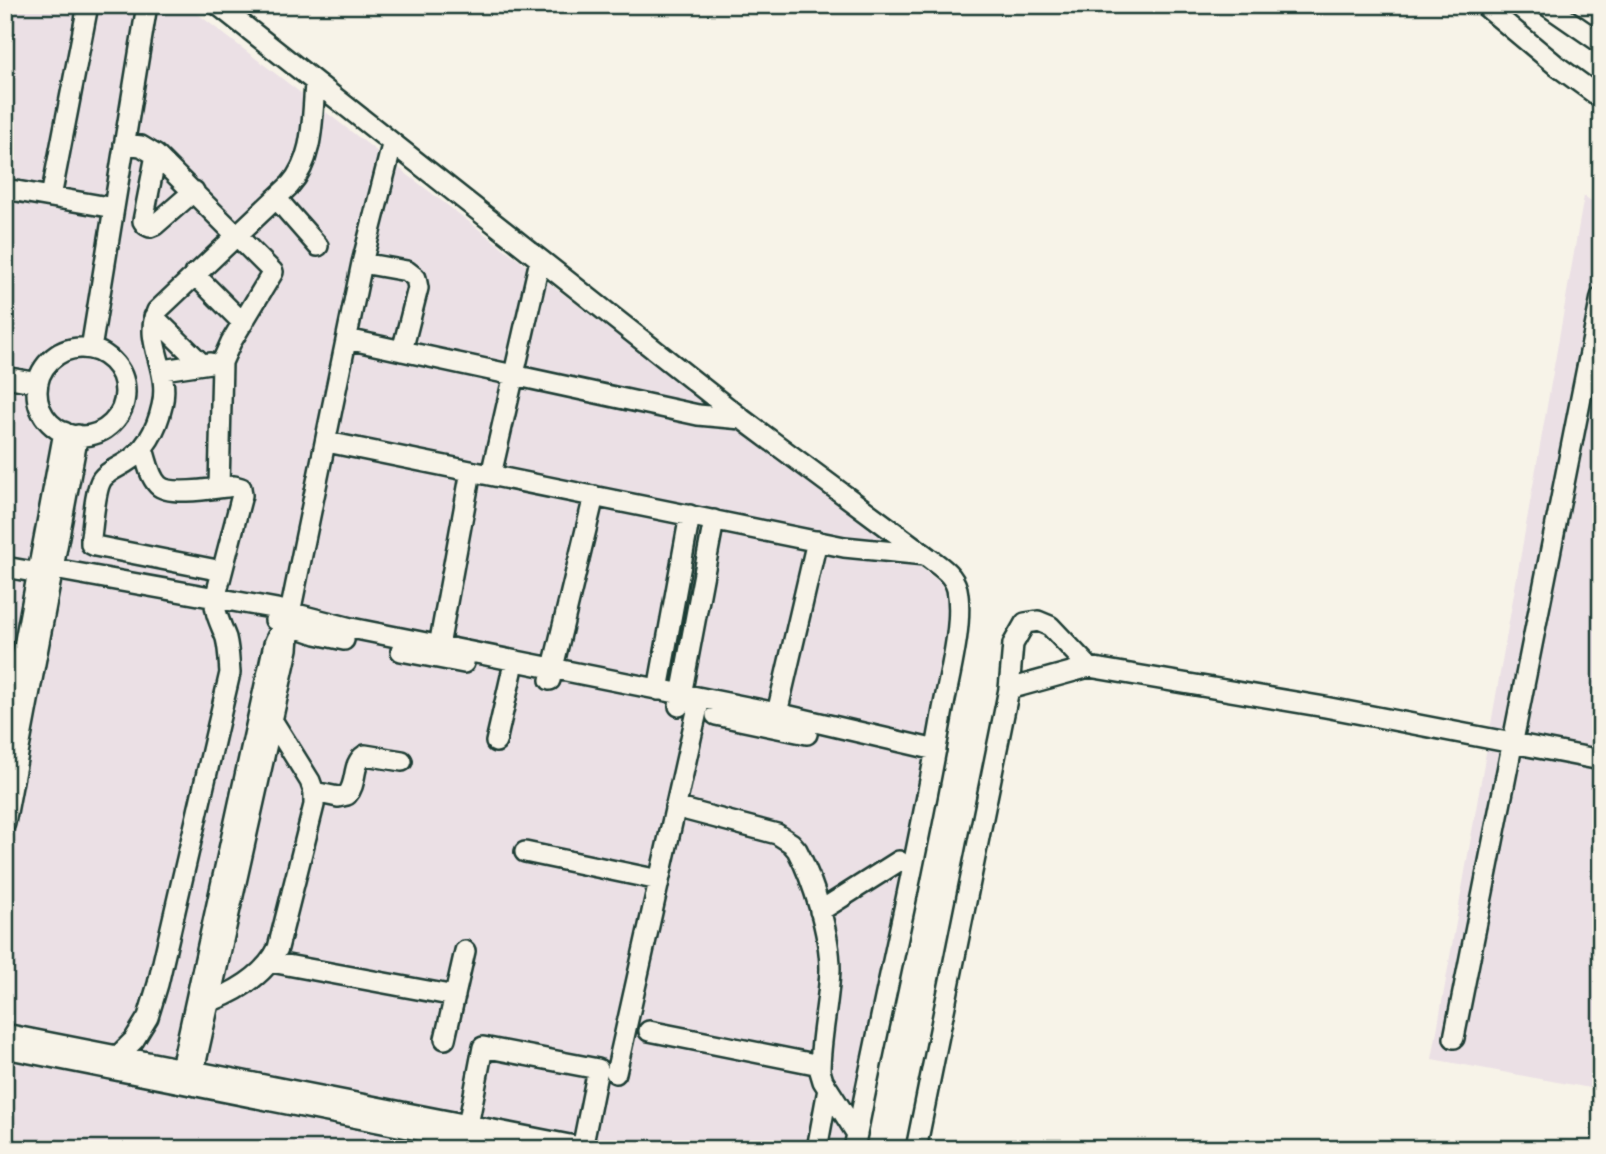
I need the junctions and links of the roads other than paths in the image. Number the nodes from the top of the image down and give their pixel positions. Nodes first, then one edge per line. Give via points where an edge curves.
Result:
1 (88, 5) edge
2 (147, 5) edge
3 (218, 5) edge
4 (1484, 5) edge
5 (1545, 5) edge
6 (1601, 43) edge
7 (315, 84) junction
8 (1601, 98) edge
9 (124, 144) junction
10 (393, 145) junction
11 (156, 155) junction
12 (5, 189) edge
13 (194, 191) junction
14 (51, 197) junction
15 (276, 198) junction
16 (114, 208) junction
17 (237, 234) junction
18 (318, 246) dead end
19 (540, 260) junction
20 (362, 263) junction
21 (194, 274) junction
22 (1601, 296) edge
23 (154, 317) junction
24 (243, 323) junction
25 (347, 339) junction
26 (91, 349) junction
27 (402, 351) junction
28 (222, 362) junction
29 (202, 364) junction
30 (163, 370) junction
31 (513, 375) junction
32 (5, 377) edge
33 (38, 383) junction
34 (742, 419) junction
35 (71, 434) junction
36 (327, 442) junction
37 (142, 449) junction
38 (471, 471) junction
39 (491, 475) junction
40 (219, 487) junction
41 (594, 496) junction
42 (690, 515) junction
43 (714, 520) junction
44 (817, 541) junction
45 (926, 555) junction
46 (5, 567) edge
47 (222, 571) junction
48 (48, 575) junction
49 (215, 604) junction
50 (289, 618) junction
51 (438, 651) junction
52 (1089, 667) junction
53 (512, 673) junction
54 (552, 675) junction
55 (1009, 689) junction
56 (658, 690) junction
57 (689, 702) junction
58 (266, 713) junction
59 (775, 720) junction
60 (496, 743) dead end
61 (1512, 743) junction
62 (5, 748) edge
63 (929, 754) junction
64 (1601, 760) edge
65 (402, 761) dead end
66 (314, 792) junction
67 (675, 807) junction
68 (5, 823) edge
69 (525, 852) dead end
70 (899, 861) junction
71 (659, 880) junction
72 (820, 911) junction
73 (465, 951) dead end
74 (271, 962) junction
75 (455, 996) junction
76 (202, 1005) junction
77 (649, 1031) dead end
78 (5, 1034) edge
79 (1454, 1038) dead end
80 (445, 1040) dead end
81 (5, 1048) edge
82 (112, 1062) junction
83 (820, 1065) junction
84 (616, 1073) dead end
85 (186, 1077) junction
86 (828, 1089) junction
87 (853, 1134) edge
88 (466, 1138) edge
89 (585, 1148) edge
90 (513, 1149) edge
91 (817, 1149) edge
92 (842, 1149) edge
93 (916, 1149) edge

1 - 14 street
2 - 9 street
3 - 7 street
4 - 8 street
5 - 6 street
7 - 10 street
7 - 15 street via 304,165
9 - 11 street via 141,146
9 - 16 street
10 - 19 street
10 - 20 street
11 - 13 street
11 - 13 street via 143,221 146,225 155,225
12 - 14 street
13 - 17 street
14 - 16 street
15 - 17 street
15 - 18 street
16 - 26 street
17 - 21 street
17 - 24 street via 272,272
19 - 31 street
19 - 34 street
20 - 25 street
20 - 27 street via 407,271 416,278 418,288
21 - 23 street
21 - 24 street
22 - 61 street
23 - 29 street
23 - 30 street via 153,340
24 - 28 street
25 - 27 street
25 - 36 street
26 - 33 street via 57,355 44,367
26 - 35 street via 117,367 125,387 122,408 109,426 89,435
27 - 31 street
28 - 29 street
28 - 40 street
29 - 30 street
30 - 37 street via 162,408
31 - 34 street via 698,415
31 - 39 street
32 - 33 street
33 - 35 street via 40,408 50,422
34 - 45 street
35 - 48 street
36 - 38 street
36 - 50 street
37 - 40 street via 161,488
37 - 47 street via 100,483 92,544
38 - 39 street
38 - 51 street
39 - 41 street
40 - 47 street via 237,486 242,495
41 - 42 street
41 - 54 street
42 - 43 street
42 - 56 street
43 - 44 street
43 - 57 street
44 - 45 street
44 - 59 street
45 - 63 street via 950,575 958,597 958,620
46 - 48 street
47 - 49 street
48 - 49 street
48 - 62 street
48 - 68 street
49 - 50 street
49 - 82 street via 230,673 148,1017
50 - 51 street via 351,628
50 - 58 street via 289,643
51 - 53 street
51 - 54 street
52 - 55 street
52 - 55 street via 1050,626 1038,621 1025,623 1013,644
52 - 61 street
53 - 54 street
53 - 60 street
54 - 56 street
54 - 57 street
55 - 93 street
56 - 57 street
57 - 59 street
57 - 67 street
58 - 66 street
58 - 76 street
59 - 63 street
61 - 64 street
61 - 79 street
63 - 70 street
63 - 87 street
65 - 66 street via 365,755 358,761 353,788 347,795
66 - 74 street via 308,831
67 - 71 street
67 - 72 street via 791,843
69 - 71 street
70 - 72 street
70 - 87 street
71 - 84 street
72 - 83 street via 830,969
73 - 75 street
74 - 75 street
74 - 76 street via 250,980
75 - 80 street
76 - 85 street
77 - 83 street
78 - 82 street
81 - 82 street
82 - 85 street
83 - 86 street
85 - 88 street
86 - 87 street
86 - 91 street
87 - 92 street
88 - 89 street
88 - 89 street via 483,1047 598,1069
88 - 90 street

